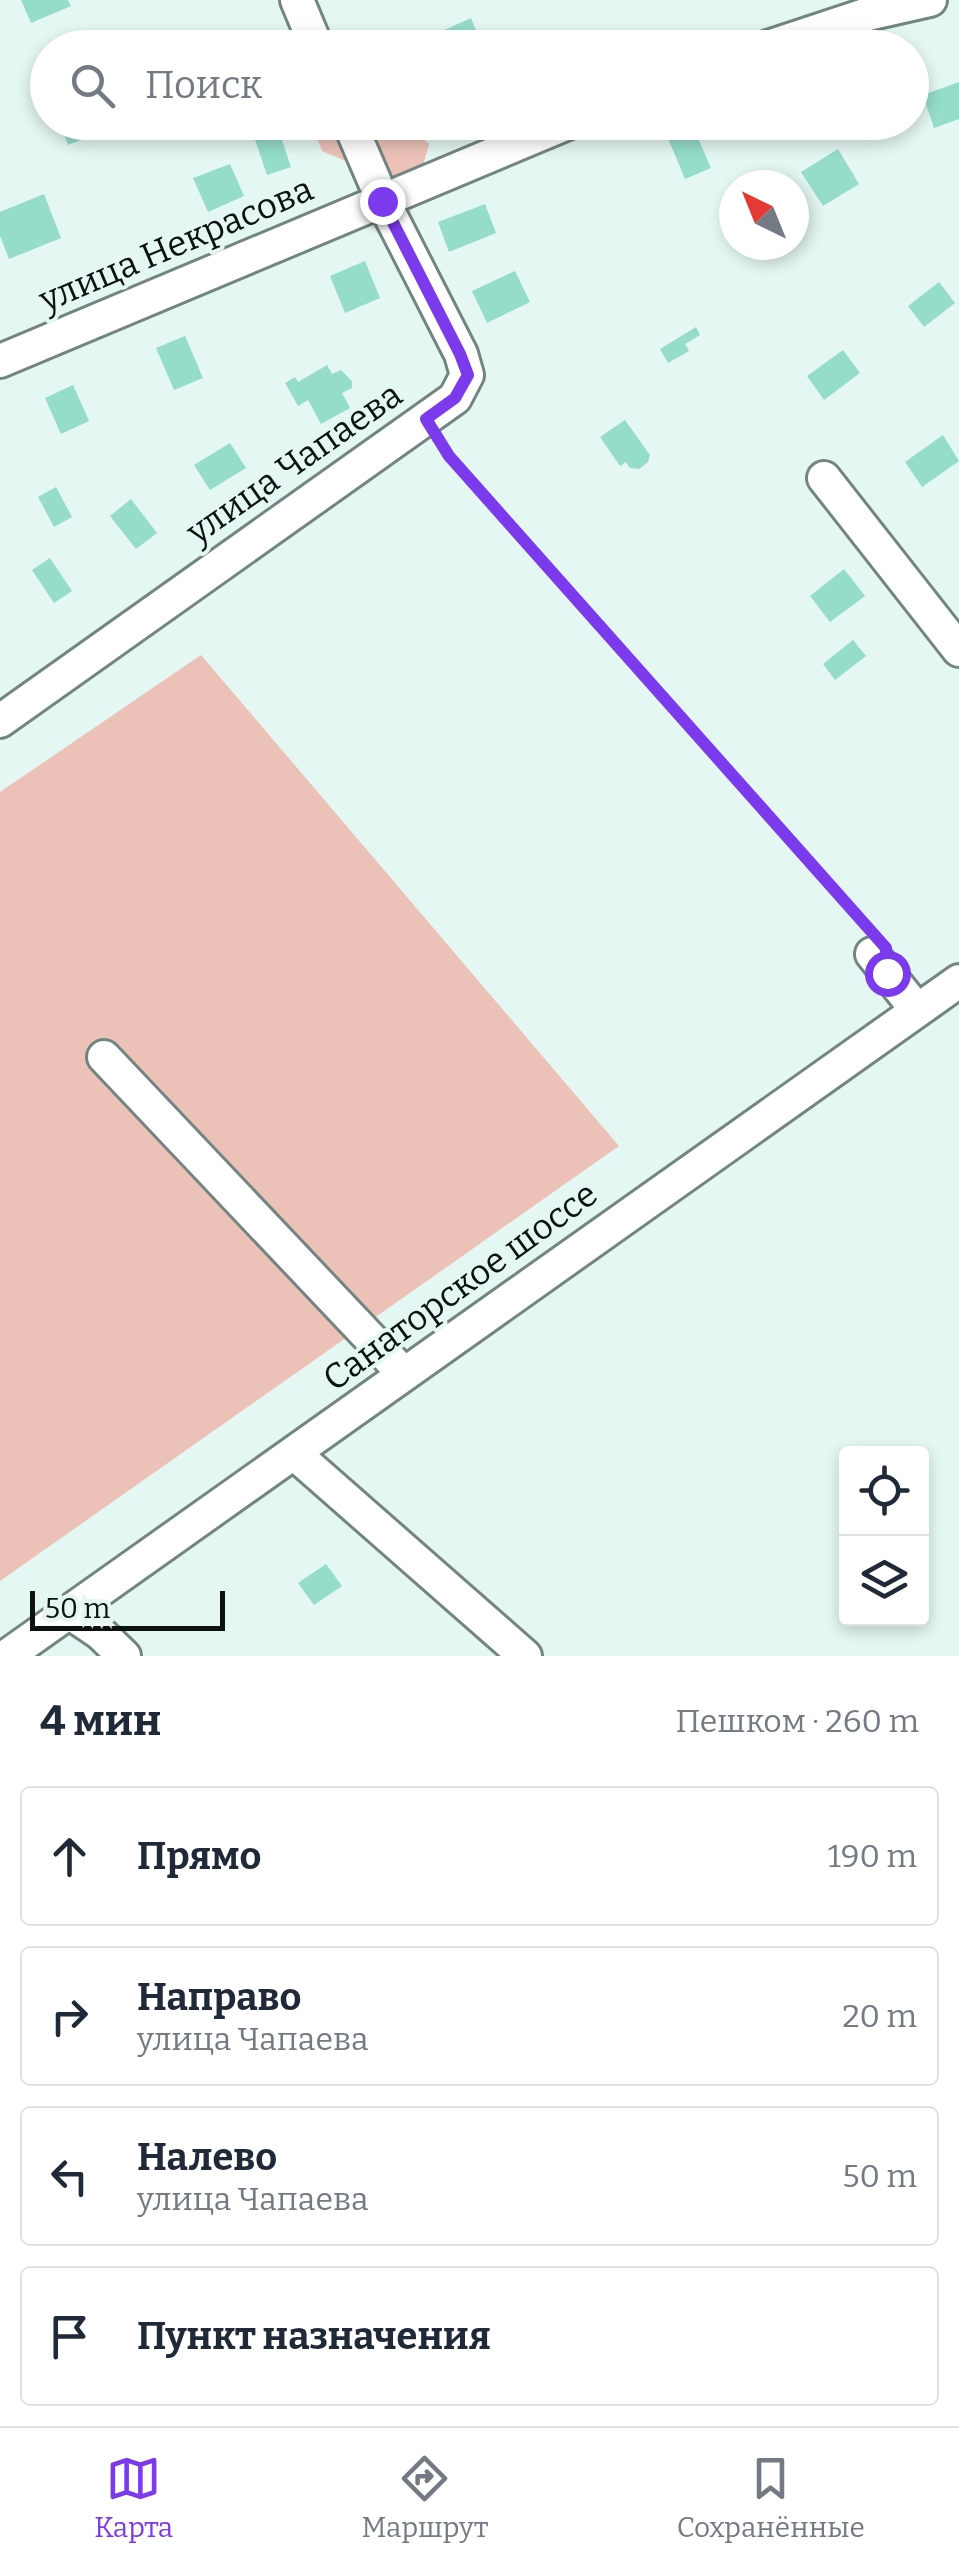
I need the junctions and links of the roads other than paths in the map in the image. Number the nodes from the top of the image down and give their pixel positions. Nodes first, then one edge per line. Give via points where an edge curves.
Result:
1 (297, 0) edge
2 (930, 0) edge
3 (310, 30) edge
4 (820, 30) edge
5 (357, 140) edge
6 (527, 140) edge
7 (382, 201) junction
8 (0, 361) edge
9 (824, 478) dead end
10 (959, 650) edge
11 (0, 721) edge
12 (872, 944) road end
13 (959, 981) edge
14 (917, 1010) junction
15 (104, 1057) dead end
16 (404, 1374) junction
17 (296, 1454) junction
18 (69, 1612) junction
19 (7, 1656) edge
20 (124, 1656) edge
21 (525, 1656) edge

1 - 3 street
2 - 4 street
5 - 7 street
6 - 7 street, улица Некрасова
7 - 8 street, улица Некрасова
7 - 11 street, улица Чапаева via 468,375 455,398
9 - 10 street
12 - 14 street
13 - 14 street, Санаторское шоссе
14 - 16 street, Санаторское шоссе
15 - 16 street
16 - 17 street, Санаторское шоссе
17 - 18 street, Санаторское шоссе
17 - 21 street
18 - 19 street, Санаторское шоссе
18 - 20 street

